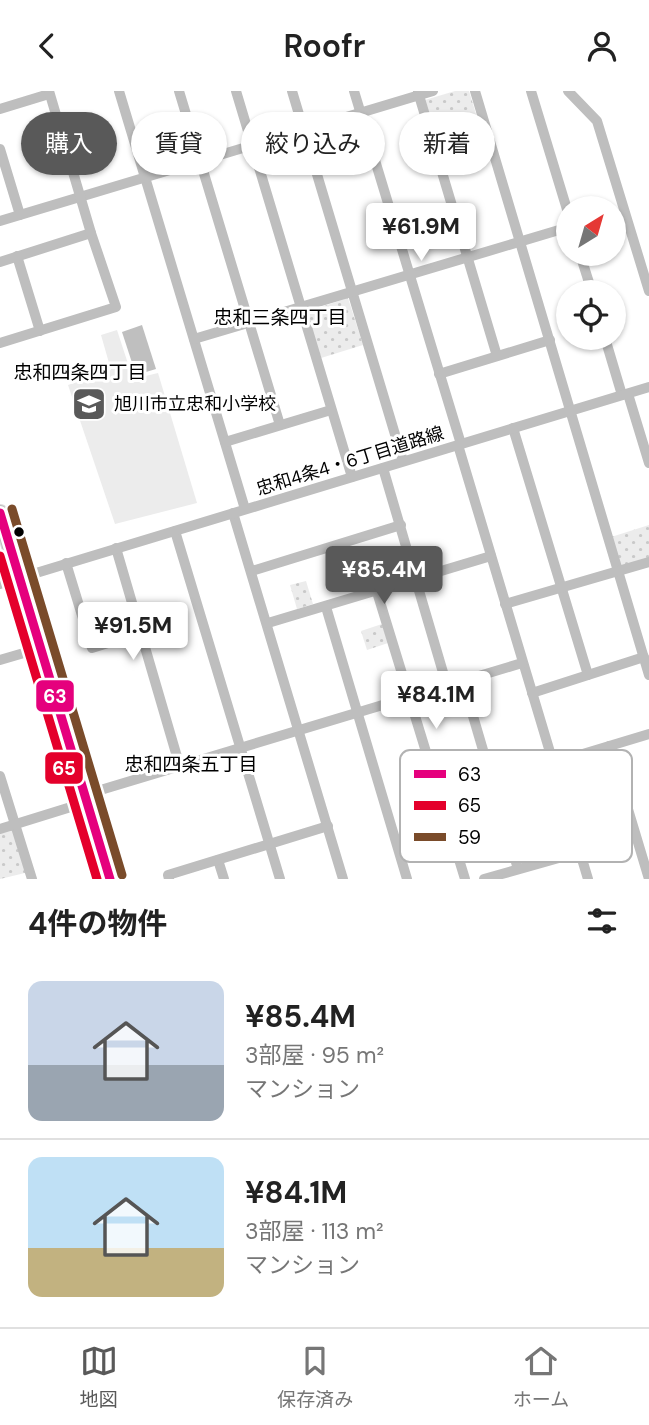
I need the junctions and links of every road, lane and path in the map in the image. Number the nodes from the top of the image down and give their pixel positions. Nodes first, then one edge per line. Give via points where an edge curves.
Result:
1 (119, 91) edge
2 (179, 91) edge
3 (236, 91) edge
4 (292, 91) edge
5 (354, 91) edge
6 (433, 91) edge
7 (475, 91) edge
8 (531, 91) edge
9 (568, 91) edge
10 (49, 92) edge
11 (418, 93) edge
12 (0, 109) edge
13 (185, 112) edge
14 (242, 112) edge
15 (298, 112) edge
16 (360, 112) edge
17 (363, 112) edge
18 (0, 149) edge
19 (151, 175) edge
20 (205, 175) edge
21 (261, 175) edge
22 (317, 175) edge
23 (379, 175) edge
24 (145, 177) junction
25 (563, 196) edge
26 (615, 196) edge
27 (80, 197) junction
28 (20, 215) junction
29 (0, 221) edge
30 (626, 230) edge
31 (556, 231) edge
32 (91, 233) junction
33 (519, 242) junction
34 (17, 256) junction
35 (468, 257) junction
36 (0, 262) edge
37 (409, 275) junction
38 (649, 291) edge
39 (352, 292) junction
40 (300, 307) junction
41 (249, 322) junction
42 (40, 331) junction
43 (194, 339) junction
44 (550, 340) junction
45 (0, 343) edge
46 (609, 350) edge
47 (497, 356) junction
48 (439, 374) junction
49 (649, 387) edge
50 (625, 394) junction
51 (331, 410) junction
52 (570, 411) junction
53 (280, 425) junction
54 (513, 428) junction
55 (225, 443) junction
56 (459, 444) junction
57 (403, 461) junction
58 (649, 463) edge
59 (383, 468) junction
60 (352, 477) junction
61 (245, 509) junction
62 (0, 513) edge
63 (233, 513) junction
64 (401, 524) junction
65 (175, 530) junction
66 (116, 548) junction
67 (491, 556) junction
68 (649, 562) edge
69 (66, 563) junction
70 (252, 571) junction
71 (618, 571) junction
72 (19, 578) junction
73 (416, 579) junction
74 (0, 584) edge
75 (562, 588) junction
76 (377, 592) junction
77 (505, 604) junction
78 (326, 607) junction
79 (268, 624) junction
80 (141, 633) junction
81 (41, 648) junction
82 (644, 657) junction
83 (0, 660) edge
84 (523, 663) junction
85 (587, 675) junction
86 (649, 675) edge
87 (463, 681) junction
88 (447, 686) junction
89 (532, 693) junction
90 (410, 697) junction
91 (357, 713) junction
92 (300, 731) junction
93 (649, 734) edge
94 (609, 746) junction
95 (241, 748) junction
96 (426, 750) edge
97 (483, 750) edge
98 (549, 750) edge
99 (596, 750) edge
100 (610, 750) edge
101 (180, 767) junction
102 (0, 776) edge
103 (86, 799) junction
104 (632, 822) edge
105 (15, 825) junction
106 (328, 826) junction
107 (0, 829) edge
108 (269, 844) junction
109 (400, 856) edge
110 (218, 860) junction
111 (402, 862) edge
112 (459, 862) edge
113 (516, 862) edge
114 (544, 862) edge
115 (583, 862) edge
116 (518, 869) junction
117 (32, 879) edge
118 (110, 879) edge
119 (169, 879) edge
120 (224, 879) edge
121 (280, 879) edge
122 (343, 879) edge
123 (407, 879) edge
124 (464, 879) edge
125 (484, 879) edge
126 (588, 879) edge
127 (649, 879) edge

1 - 24 street
2 - 13 street
3 - 14 street
4 - 15 street
5 - 16 street
6 - 11 street
7 - 33 street
8 - 25 street
9 - 26 street via 597,121
10 - 12 street
10 - 27 street
11 - 17 street
11 - 35 street
18 - 28 street
19 - 24 street
20 - 41 street
21 - 40 street
22 - 39 street
23 - 37 street
24 - 27 street
24 - 43 street
27 - 28 street
27 - 32 street
28 - 29 street
30 - 38 street
31 - 33 street
32 - 34 street
32 - 42 street via 116,307
33 - 35 street
33 - 44 street
34 - 36 street
34 - 42 street
35 - 37 street
35 - 47 street
37 - 39 street
37 - 48 street
39 - 40 street
39 - 57 street
40 - 41 street
40 - 51 street
41 - 43 street
41 - 53 street
42 - 45 street
43 - 55 street
44 - 47 street
44 - 52 street
46 - 50 street
47 - 48 street
48 - 56 street
49 - 50 street
50 - 52 street
50 - 58 street
51 - 53 street
51 - 60 street
52 - 54 street
52 - 71 street
53 - 55 street
54 - 56 street
54 - 75 street
55 - 61 street
56 - 57 street, 忠和4条4・6丁目道路線
56 - 67 street, 忠和4条4・6丁目道路線
57 - 59 street, 忠和4条4・6丁目道路線
59 - 60 street, 忠和4条4・6丁目道路線
59 - 64 street
60 - 61 street, 忠和4条4・6丁目道路線
61 - 63 street, 忠和4条4・6丁目道路線
62 - 72 main road
63 - 65 street, 忠和4条4・6丁目道路線
63 - 70 street
64 - 70 street
64 - 73 street
65 - 66 street, 忠和4条4・6丁目道路線
65 - 95 street
66 - 69 street, 忠和4条4・6丁目道路線
66 - 80 street
67 - 73 street
67 - 77 street, 忠和4条4・6丁目道路線
68 - 71 street
69 - 72 street, 忠和4条4・6丁目道路線
69 - 80 street via 92,648
70 - 79 street
71 - 75 street
71 - 82 street
72 - 74 street, 忠和4条4・6丁目道路線
72 - 81 main road
73 - 76 street
73 - 88 street
75 - 77 street
75 - 85 street
76 - 78 street
76 - 90 street
77 - 84 street, 忠和4条4・6丁目道路線
78 - 79 street
78 - 91 street
79 - 92 street
80 - 101 street
81 - 83 street
81 - 103 main road
82 - 85 street
82 - 86 street
84 - 87 street
84 - 89 street, 忠和4条4・6丁目道路線
85 - 89 street
87 - 88 street
87 - 97 street
88 - 90 street
89 - 98 street, 忠和4条4・6丁目道路線
90 - 91 street
90 - 96 street
91 - 92 street
91 - 109 street
92 - 95 street
92 - 106 street
93 - 94 street
94 - 99 street
94 - 100 street
95 - 101 street
95 - 108 street
101 - 103 street
102 - 105 street
103 - 105 street
103 - 118 main road
104 - 127 street
105 - 107 street
105 - 117 street
106 - 108 street
106 - 122 street
108 - 110 street
108 - 121 street
110 - 119 street via 168,875
110 - 120 street
111 - 123 street
112 - 124 street
113 - 116 street
114 - 116 street
115 - 126 street, 忠和4条4・6丁目道路線
116 - 125 street

